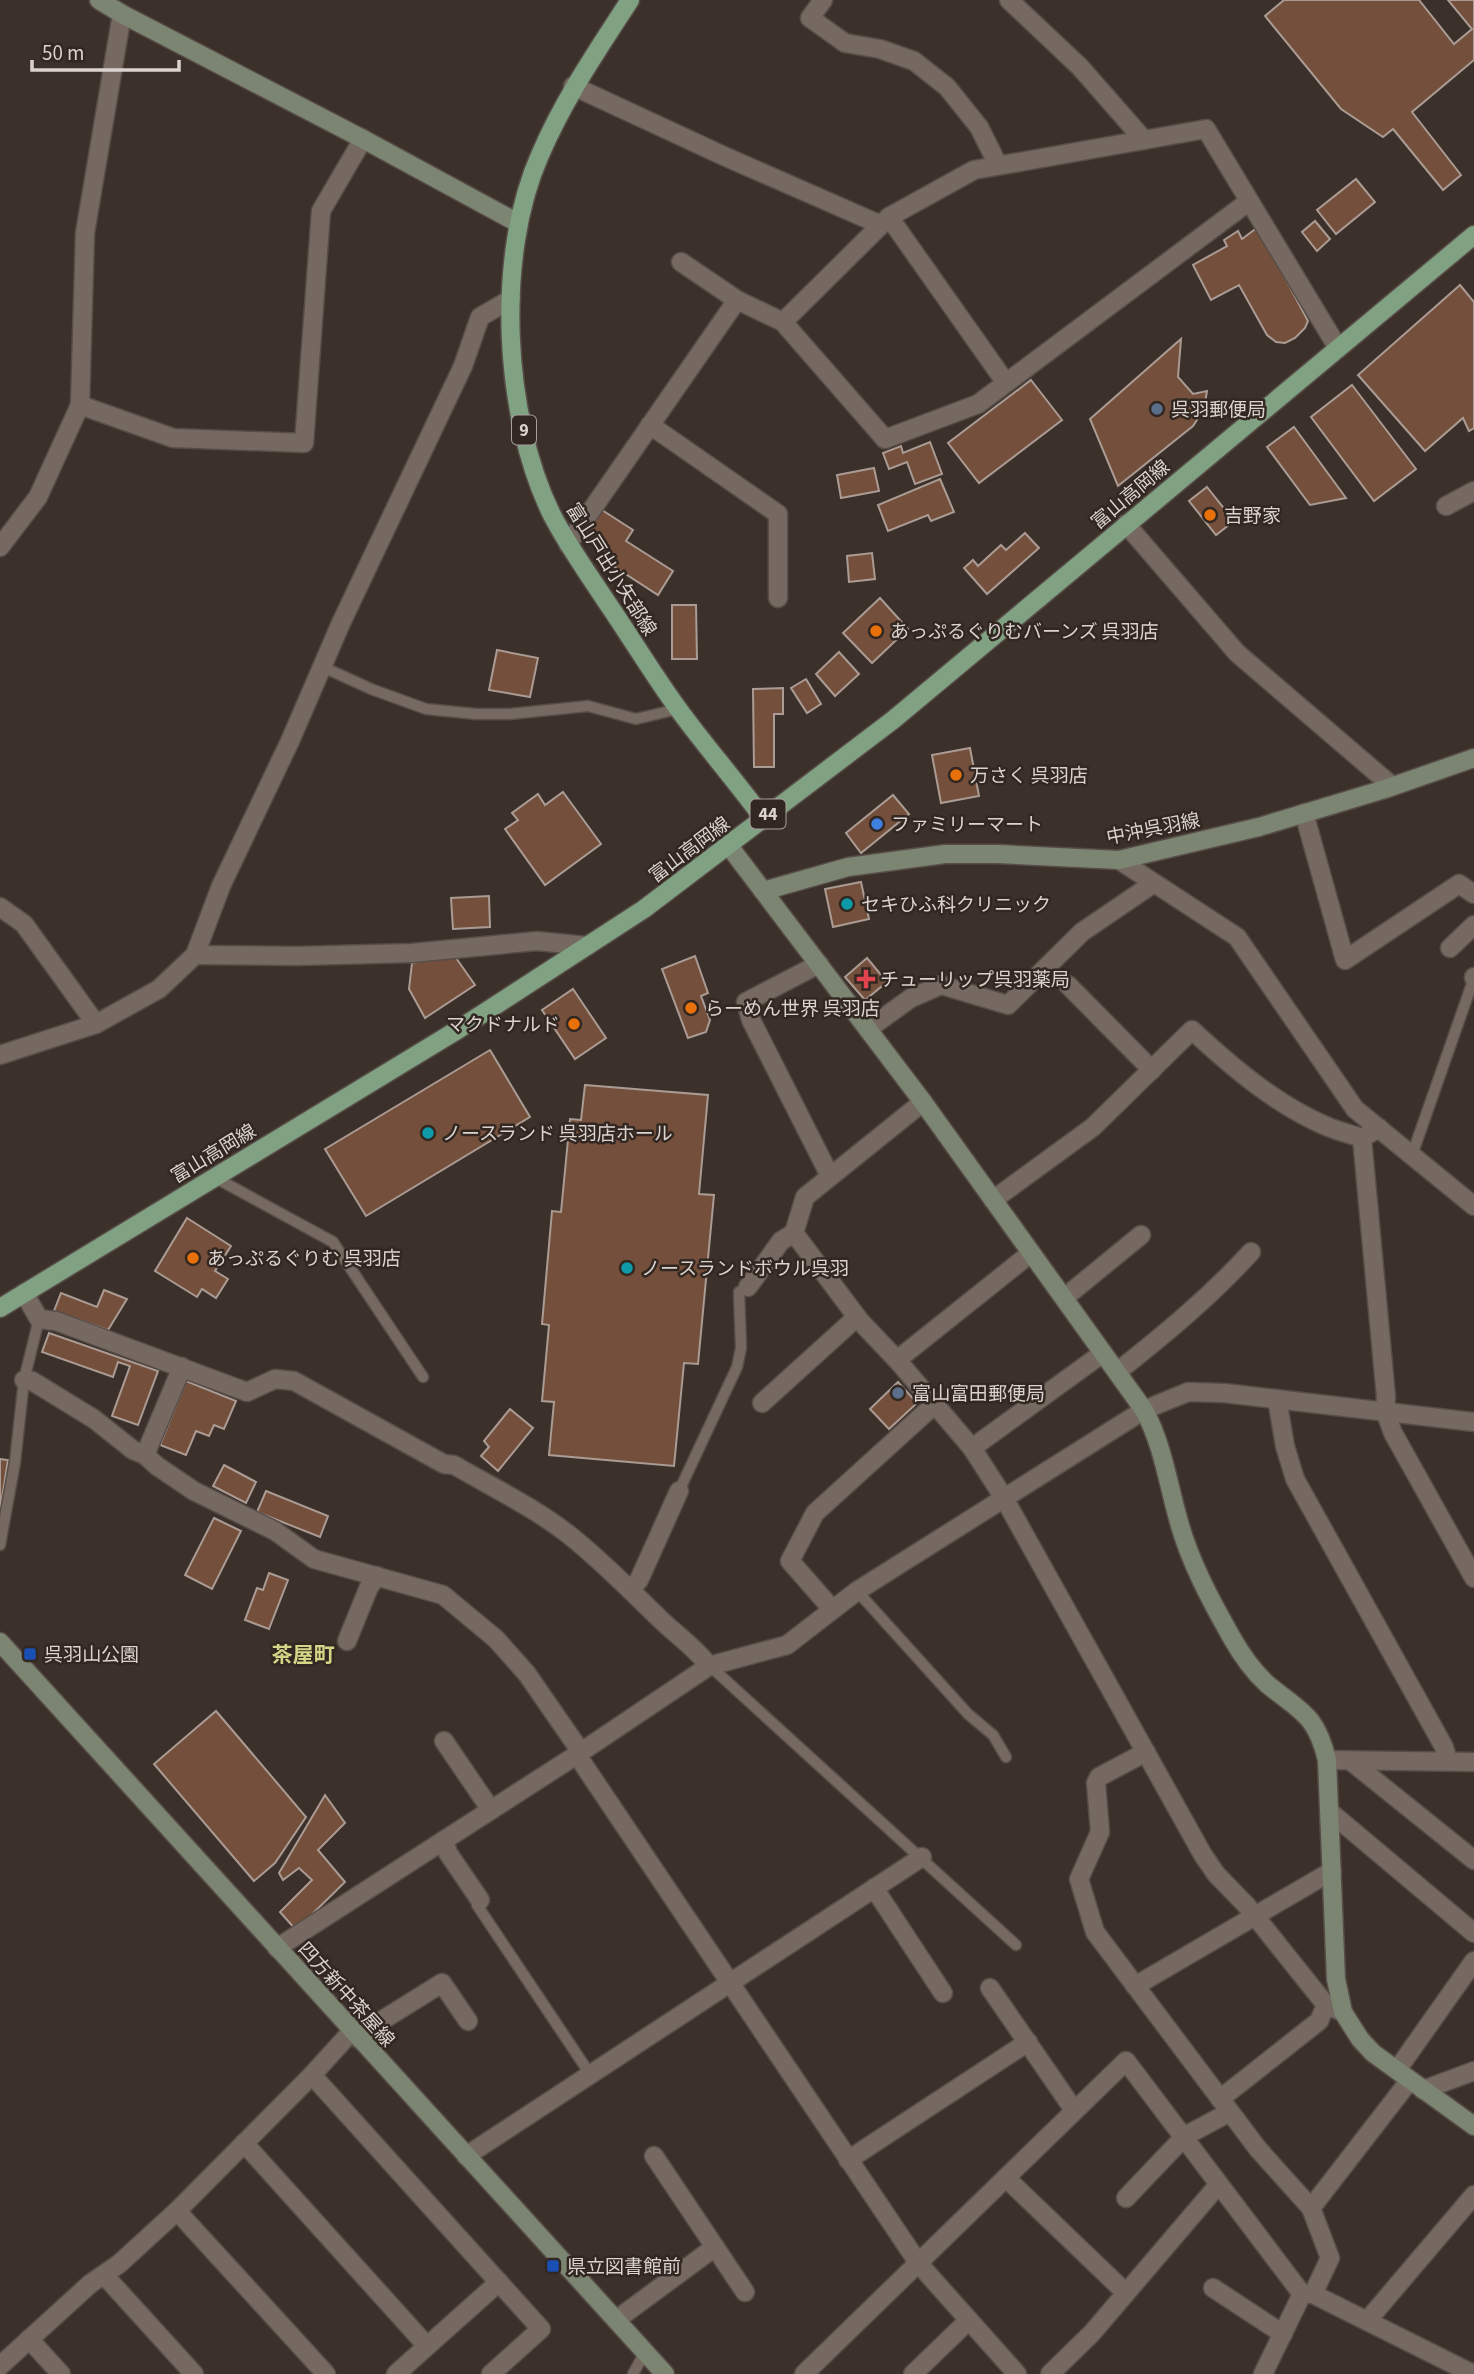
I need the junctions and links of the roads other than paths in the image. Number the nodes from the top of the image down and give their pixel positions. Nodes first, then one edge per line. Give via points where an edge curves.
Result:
1 (99, 0) edge
2 (630, 0) edge
3 (822, 0) edge
4 (1009, 0) edge
5 (122, 14) junction
6 (573, 86) junction
7 (363, 139) junction
8 (1144, 140) junction
9 (999, 165) junction
10 (1248, 202) junction
11 (885, 221) junction
12 (518, 223) junction
13 (1473, 238) edge
14 (681, 262) dead end
15 (510, 299) junction
16 (737, 300) junction
17 (783, 322) junction
18 (1338, 348) junction
19 (1006, 383) junction
20 (80, 405) junction
21 (650, 425) junction
22 (1474, 491) edge
23 (1446, 506) dead end
24 (1126, 524) junction
25 (568, 544) junction
26 (0, 547) edge
27 (778, 598) dead end
28 (323, 667) junction
29 (678, 709) junction
30 (1474, 758) edge
31 (1392, 786) junction
32 (1304, 813) junction
33 (763, 818) junction
34 (729, 846) junction
35 (1119, 860) junction
36 (1154, 883) junction
37 (762, 891) junction
38 (1474, 894) edge
39 (0, 906) edge
40 (1474, 925) edge
41 (587, 946) junction
42 (1450, 948) dead end
43 (195, 955) junction
44 (819, 964) junction
45 (1474, 977) edge
46 (1068, 985) dead end
47 (96, 1024) junction
48 (868, 1029) junction
49 (0, 1055) edge
50 (1152, 1070) junction
51 (923, 1102) junction
52 (1379, 1128) junction
53 (1362, 1138) junction
54 (1412, 1156) junction
55 (830, 1176) junction
56 (214, 1177) junction
57 (993, 1200) junction
58 (1474, 1206) edge
59 (794, 1233) junction
60 (1141, 1235) dead end
61 (1251, 1252) dead end
62 (1031, 1253) junction
63 (748, 1287) joint
64 (24, 1293) junction
65 (1064, 1298) junction
66 (0, 1308) edge
67 (857, 1317) junction
68 (39, 1319) junction
69 (1103, 1353) junction
70 (897, 1360) junction
71 (182, 1367) junction
72 (1117, 1372) junction
73 (422, 1377) dead end
74 (24, 1380) junction
75 (1277, 1399) junction
76 (762, 1403) dead end
77 (935, 1404) junction
78 (1144, 1410) junction
79 (1385, 1411) junction
80 (1474, 1422) edge
81 (972, 1448) junction
82 (145, 1455) junction
83 (679, 1491) joint
84 (1004, 1498) junction
85 (0, 1545) edge
86 (377, 1576) junction
87 (1474, 1578) edge
88 (630, 1590) junction
89 (857, 1591) junction
90 (832, 1609) junction
91 (346, 1641) dead end
92 (0, 1642) edge
93 (709, 1666) junction
94 (444, 1741) dead end
95 (1146, 1752) junction
96 (579, 1754) junction
97 (1006, 1757) dead end
98 (1327, 1760) junction
99 (1448, 1761) junction
100 (1352, 1762) junction
101 (1474, 1762) edge
102 (491, 1810) junction
103 (1330, 1812) junction
104 (444, 1840) junction
105 (922, 1857) junction
106 (1474, 1860) edge
107 (1332, 1871) junction
108 (874, 1888) junction
109 (480, 1900) joint
110 (1255, 1916) junction
111 (1474, 1933) edge
112 (1016, 1945) dead end
113 (276, 1948) junction
114 (1474, 1961) edge
115 (730, 1982) junction
116 (1135, 1986) junction
117 (990, 1988) dead end
118 (943, 1993) dead end
119 (1326, 2005) junction
120 (1343, 2012) junction
121 (468, 2021) dead end
122 (356, 2035) junction
123 (1028, 2042) junction
124 (1474, 2071) edge
125 (590, 2074) junction
126 (312, 2075) junction
127 (1410, 2080) junction
128 (1225, 2106) junction
129 (1073, 2110) junction
130 (1474, 2126) edge
131 (1185, 2136) junction
132 (244, 2143) junction
133 (466, 2156) junction
134 (654, 2156) dead end
135 (848, 2160) junction
136 (1006, 2178) junction
137 (1219, 2184) junction
138 (1474, 2195) edge
139 (1126, 2198) dead end
140 (1311, 2208) junction
141 (177, 2211) junction
142 (715, 2248) junction
143 (919, 2264) junction
144 (104, 2275) junction
145 (499, 2282) junction
146 (1213, 2288) dead end
147 (745, 2292) dead end
148 (1126, 2293) junction
149 (1308, 2294) junction
150 (616, 2320) junction
151 (969, 2320) junction
152 (1367, 2321) junction
153 (1283, 2334) junction
154 (29, 2339) junction
155 (427, 2346) junction
156 (645, 2351) junction
157 (0, 2366) edge
158 (61, 2374) edge
159 (194, 2374) edge
160 (326, 2374) edge
161 (396, 2374) edge
162 (491, 2374) edge
163 (633, 2374) edge
164 (665, 2374) edge
165 (804, 2374) edge
166 (912, 2374) edge
167 (1017, 2374) edge
168 (1049, 2374) edge
169 (1263, 2374) edge
170 (1473, 2374) edge

1 - 5 street
2 - 6 main road, 富山戸出小矢部線 / 9
3 - 9 street via 810,18 845,43 914,61 947,87 979,127
4 - 8 street via 1080,66
5 - 7 street
5 - 20 street via 85,233
6 - 11 street via 726,157
6 - 12 main road, 富山戸出小矢部線 / 9 via 539,157
7 - 12 street
7 - 20 street via 321,211 304,443 173,438
8 - 9 street
8 - 10 street via 1206,129
9 - 11 street via 974,170
10 - 18 street
10 - 19 street
11 - 17 street
11 - 19 street
12 - 15 main road, 富山戸出小矢部線 / 9
13 - 18 main road, 富山高岡線 / 44
14 - 16 street
15 - 25 main road, 富山戸出小矢部線 / 9 via 514,386 533,468
15 - 28 street via 480,317 463,366
16 - 17 street
16 - 21 street
17 - 19 street via 886,439 978,404
18 - 24 main road, 富山高岡線 / 44
20 - 26 street via 38,497
21 - 25 street
21 - 27 street via 778,514
22 - 23 street
24 - 31 street via 1237,653
24 - 33 main road, 富山高岡線 / 44 via 893,720
25 - 29 main road, 富山戸出小矢部線 / 9
28 - 29 lane via 426,709 510,715 588,706 636,719
28 - 43 street via 221,886
29 - 33 main road, 富山戸出小矢部線 / 9
30 - 31 street, 中沖呉羽線
31 - 32 street, 中沖呉羽線
32 - 35 street, 中沖呉羽線
32 - 38 street via 1345,960 1459,884
33 - 34 main road, 富山高岡線 / 44
34 - 37 street
34 - 41 main road, 富山高岡線 / 44
35 - 36 street
35 - 37 street, 中沖呉羽線 via 945,855 848,867
36 - 48 street via 1082,932 1008,1005 941,985 911,998
36 - 52 street via 1237,937 1355,1109
37 - 44 street
39 - 47 street via 24,924
40 - 42 street
41 - 43 street via 537,941 412,953
41 - 56 main road, 富山高岡線 / 44 via 459,1030
43 - 47 street via 159,989
44 - 48 street
44 - 55 street via 746,1002
45 - 54 lane
46 - 50 street
47 - 49 street
48 - 51 street
50 - 53 street via 1192,1030 1231,1066 1291,1108
50 - 57 street via 1093,1127
51 - 55 street
51 - 57 street
52 - 53 street
52 - 54 street
53 - 79 street
54 - 58 street
55 - 59 street via 805,1197
56 - 64 main road, 富山高岡線 / 44
56 - 73 lane via 333,1242
57 - 62 street
59 - 63 street via 781,1241
59 - 67 street
60 - 65 street
61 - 72 street via 1185,1319
62 - 65 street
62 - 70 street
63 - 83 lane via 739,1292 737,1367
64 - 66 main road, 富山高岡線 / 44
64 - 68 street
65 - 69 street
67 - 70 street
67 - 76 street
68 - 71 street via 56,1321
68 - 74 lane
69 - 72 street
69 - 81 street
70 - 77 street
71 - 82 street
71 - 88 street via 247,1392 275,1379 294,1381 547,1519
72 - 78 street
74 - 82 street via 94,1419
74 - 85 lane
75 - 78 street via 1188,1392
75 - 79 street
75 - 99 street via 1295,1479 1444,1746
77 - 81 street
77 - 90 street via 815,1513 790,1561
78 - 84 street
78 - 98 street via 1163,1457 1179,1523 1233,1640 1251,1667 1311,1720
79 - 80 street
79 - 87 street
81 - 84 street
82 - 86 street via 194,1491 275,1531 314,1559
83 - 88 street via 639,1580
84 - 89 street
84 - 95 street
86 - 91 street
86 - 96 street via 443,1595 496,1639 527,1674
88 - 93 street
89 - 90 street
89 - 97 lane via 968,1714 993,1735
90 - 93 street via 787,1645
92 - 113 street, 四方新中茶屋線
93 - 96 street
93 - 105 lane
94 - 102 street
95 - 110 street via 1203,1855
95 - 116 street via 1099,1777 1100,1832 1079,1879 1095,1932
96 - 102 street
96 - 115 street
98 - 100 street
98 - 103 street
99 - 100 street
99 - 101 street
100 - 106 street
102 - 104 street
103 - 107 street
103 - 111 street
104 - 109 street
104 - 113 street
105 - 108 street
105 - 112 lane
107 - 110 street
107 - 120 street via 1336,1979
108 - 115 street
108 - 118 street
109 - 125 lane via 477,1905
110 - 116 street
110 - 119 street
113 - 122 street, 四方新中茶屋線
114 - 127 street via 1445,2006
115 - 125 street
115 - 135 street
116 - 128 street
117 - 123 street
119 - 120 street
119 - 128 street via 1319,2021
120 - 127 street via 1373,2053
121 - 122 street via 442,1983
122 - 126 street
122 - 133 street, 四方新中茶屋線
123 - 129 street
123 - 135 street
124 - 127 street
125 - 133 street
126 - 132 street
126 - 145 street
127 - 130 street
127 - 140 street
128 - 131 street
128 - 140 street
129 - 131 street via 1126,2061
129 - 136 street
131 - 137 street
131 - 139 street
132 - 141 street
132 - 155 street
133 - 150 street, 四方新中茶屋線
134 - 142 street
135 - 143 street
136 - 143 street
136 - 148 street
137 - 148 street
137 - 149 street
138 - 152 street
140 - 149 street via 1330,2258
141 - 144 street
141 - 160 street
142 - 147 street
142 - 150 street
143 - 151 street
143 - 165 street
144 - 154 street
144 - 159 street
145 - 155 street
145 - 162 street via 541,2329
146 - 153 street
148 - 168 street
149 - 152 street
149 - 153 street
150 - 156 street, 四方新中茶屋線
151 - 166 street
151 - 167 street
152 - 170 street
153 - 169 street
154 - 157 street
154 - 158 street
155 - 161 street
156 - 163 lane
156 - 164 street, 四方新中茶屋線

